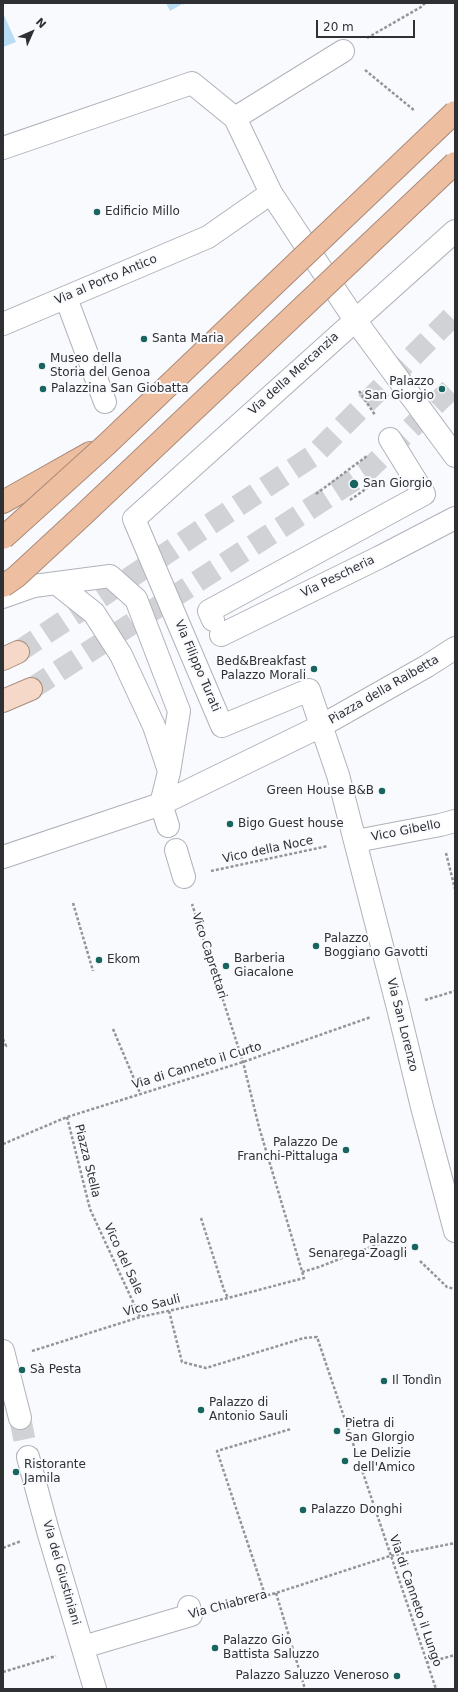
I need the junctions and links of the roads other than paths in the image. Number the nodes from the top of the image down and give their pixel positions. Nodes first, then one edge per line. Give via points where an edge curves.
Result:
1 (343, 52) road end
2 (455, 112) edge
3 (235, 118) junction
4 (3, 148) edge
5 (455, 163) edge
6 (271, 193) junction
7 (455, 231) edge
8 (66, 298) junction
9 (355, 320) junction
10 (3, 324) edge
11 (104, 402) dead end
12 (390, 439) road end
13 (107, 444) junction
14 (455, 456) edge
15 (3, 502) edge
16 (455, 518) edge
17 (134, 519) joint
18 (3, 538) edge
19 (56, 583) junction
20 (3, 586) edge
21 (3, 597) edge
22 (452, 657) edge
23 (30, 689) tunnel mouth
24 (3, 701) edge
25 (321, 726) junction
26 (169, 772) junction
27 (161, 804) junction
28 (447, 823) edge
29 (168, 826) dead end
30 (356, 841) junction
31 (176, 850) dead end
32 (3, 857) edge
33 (184, 877) road end
34 (455, 1231) edge
35 (5, 1355) edge
36 (20, 1418) tunnel mouth
37 (28, 1457) tunnel mouth
38 (190, 1611) road end
39 (83, 1647) junction
40 (95, 1689) edge

1 - 3 street
2 - 13 highway, bridge
3 - 4 street via 192,82
3 - 6 street
5 - 20 highway, bridge via 83,515
6 - 8 street, Via al Porto Antico via 208,236
6 - 9 street
7 - 9 street, Via della Mercanzia
8 - 10 street, Via al Porto Antico
8 - 11 street
9 - 14 street
9 - 17 street, Via della Mercanzia
12 - 16 street, Via Pescheria via 424,494 209,611 217,628
13 - 15 highway, bridge
13 - 18 highway, bridge
17 - 25 street, Via Filippo Turati via 222,726 309,690
19 - 21 street via 34,586
19 - 26 street via 94,613 121,655 154,726
19 - 26 street via 110,576 136,600 179,712
22 - 25 street, Piazza della Raibetta
23 - 24 main road
25 - 27 street
25 - 30 street, Via San Lorenzo
26 - 27 street
27 - 29 street
27 - 32 street
28 - 30 street, Vico Gibello
30 - 34 street, Via San Lorenzo
31 - 33 street
35 - 36 street
37 - 39 street, Via dei Giustiniani
38 - 39 street, Via Chiabrera
39 - 40 street, Via dei Giustiniani

